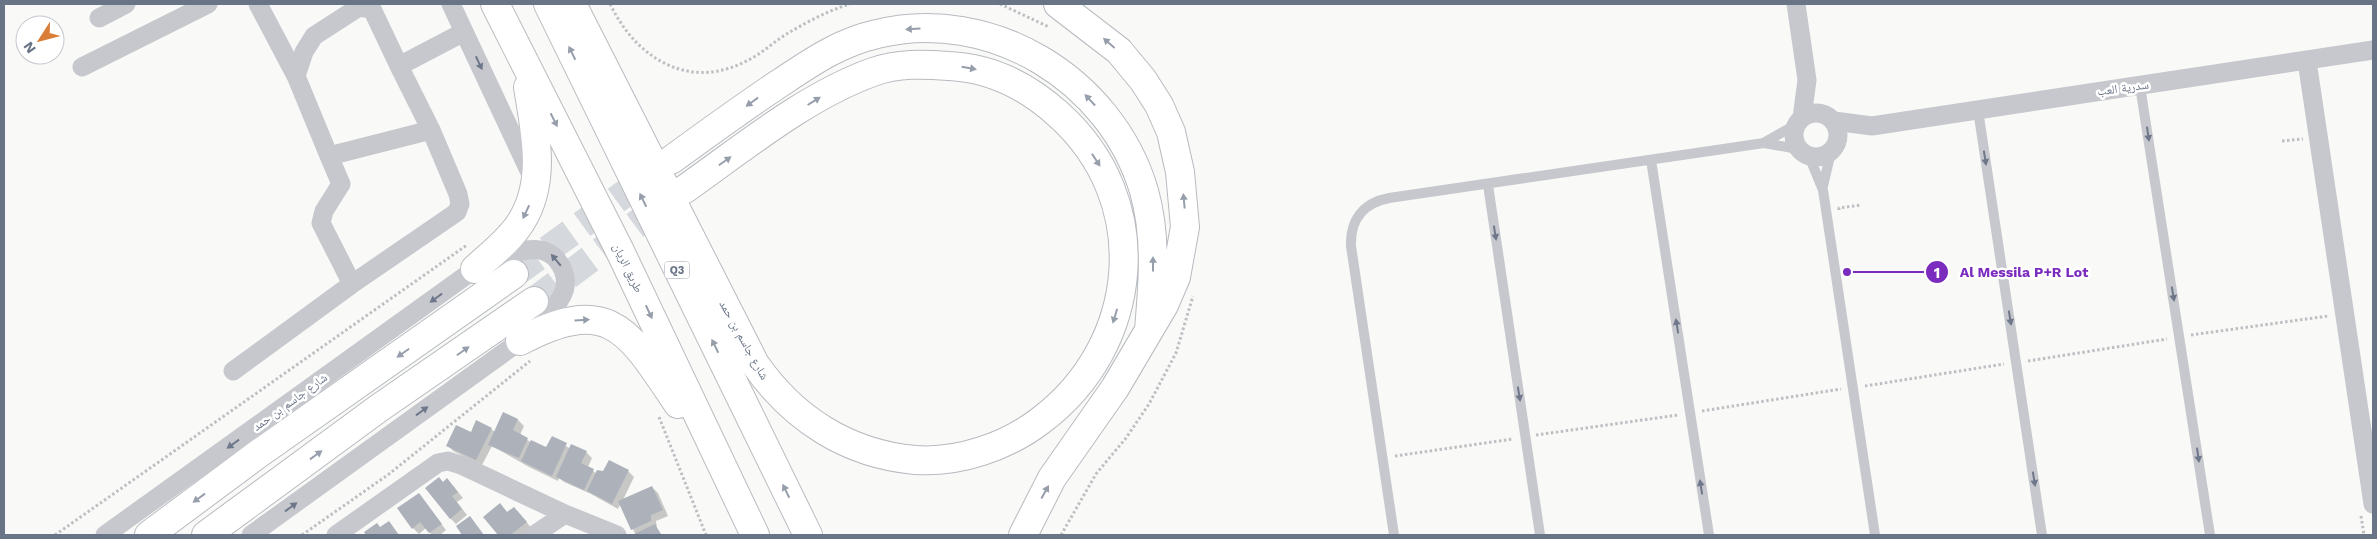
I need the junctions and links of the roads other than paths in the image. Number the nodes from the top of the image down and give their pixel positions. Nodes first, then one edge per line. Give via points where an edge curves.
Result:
1 (126, 4) edge
2 (208, 4) edge
3 (258, 4) edge
4 (451, 4) edge
5 (495, 4) edge
6 (548, 4) edge
7 (572, 4) edge
8 (1058, 4) edge
9 (1796, 4) edge
10 (99, 18) dead end
11 (464, 32) junction
12 (2373, 50) edge
13 (524, 61) junction
14 (2307, 61) junction
15 (399, 66) junction
16 (82, 67) dead end
17 (296, 76) junction
18 (1807, 80) junction
19 (2140, 86) junction
20 (1978, 110) junction
21 (1829, 118) junction
22 (1799, 121) junction
23 (1872, 126) junction
24 (430, 130) junction
25 (1764, 142) junction
26 (1834, 148) junction
27 (1804, 153) junction
28 (329, 156) junction
29 (671, 160) tunnel mouth
30 (1652, 160) junction
31 (1488, 185) junction
32 (536, 186) junction
33 (685, 189) tunnel mouth
34 (1823, 190) junction
35 (475, 269) junction
36 (514, 274) tunnel mouth
37 (352, 284) junction
38 (534, 301) tunnel mouth
39 (1149, 330) junction
40 (527, 349) junction
41 (233, 372) dead end
42 (727, 476) junction
43 (2373, 504) edge
44 (565, 514) junction
45 (105, 535) edge
46 (149, 535) edge
47 (206, 535) edge
48 (251, 535) edge
49 (336, 535) edge
50 (534, 535) edge
51 (617, 535) edge
52 (755, 535) edge
53 (808, 535) edge
54 (1023, 535) edge
55 (1394, 535) edge
56 (1540, 535) edge
57 (1708, 535) edge
58 (1875, 535) edge
59 (2042, 535) edge
60 (2210, 535) edge

1 - 10 street
2 - 16 street
3 - 17 street
4 - 11 street
5 - 13 main road, طريق الريان
53 -> 6 main road, Q3
33 -> 7 main road, شارع جاسم بن حمد via 773,127 828,93 873,72 920,64 990,72 1018,85 1050,107 1069,123 1098,162 1109,184 1122,228 1125,252 1121,297 1094,365 1048,415 1009,440 948,459 925,461 883,455 838,440 784,401 755,364
39 -> 8 main road via 1170,292 1184,238 1183,188 1171,132 1160,105 1135,69 1101,36
9 - 18 street
11 - 15 street
11 -> 32 street
12 - 14 street, سدرية العب
13 - 32 main road via 536,140
13 -> 42 main road, طريق الريان via 619,249
14 - 19 street, سدرية العب
14 - 43 street
15 - 17 street via 372,9 366,7 359,8 314,36 304,52
15 - 24 street
17 - 28 street
18 - 21 street
18 - 22 street
19 - 20 street, سدرية العب
19 -> 60 lane
20 - 23 street, سدرية العب
20 -> 59 lane
21 - 22 street via 1808,114
21 - 23 street, سدرية العب
21 - 26 street via 1838,136
22 - 25 lane
22 - 27 street via 1794,136
23 - 26 street, سدرية العب
24 - 28 street
24 - 37 street via 458,194 460,204 457,212
25 - 27 lane
25 - 30 lane
26 - 27 street via 1816,158
26 - 34 lane
27 - 34 lane
28 - 37 street via 340,184 321,222
39 -> 29 main road via 1154,266 1151,223 1143,189 1130,156 1107,119 1076,86 1032,55 994,38 961,30 927,28 893,30 845,44 816,59
30 - 31 lane
57 -> 30 lane
31 - 55 lane via 1378,200 1354,221 1351,233 1357,292
31 -> 56 lane
32 -> 35 main road via 522,222
34 - 58 lane
40 -> 35 street, شارع جاسم بن حمد via 559,302 565,285 562,267 548,252 531,248
35 -> 45 street, شارع جاسم بن حمد
36 -> 46 main road, شارع جاسم بن حمد
37 - 41 street
47 -> 38 main road
54 -> 39 main road via 1052,478 1115,388
40 -> 42 main road via 545,328 583,319 613,326 646,357
48 -> 40 street
42 - 52 main road, طريق الريان
44 - 49 street via 448,461 422,472
44 - 50 street
44 - 51 street

